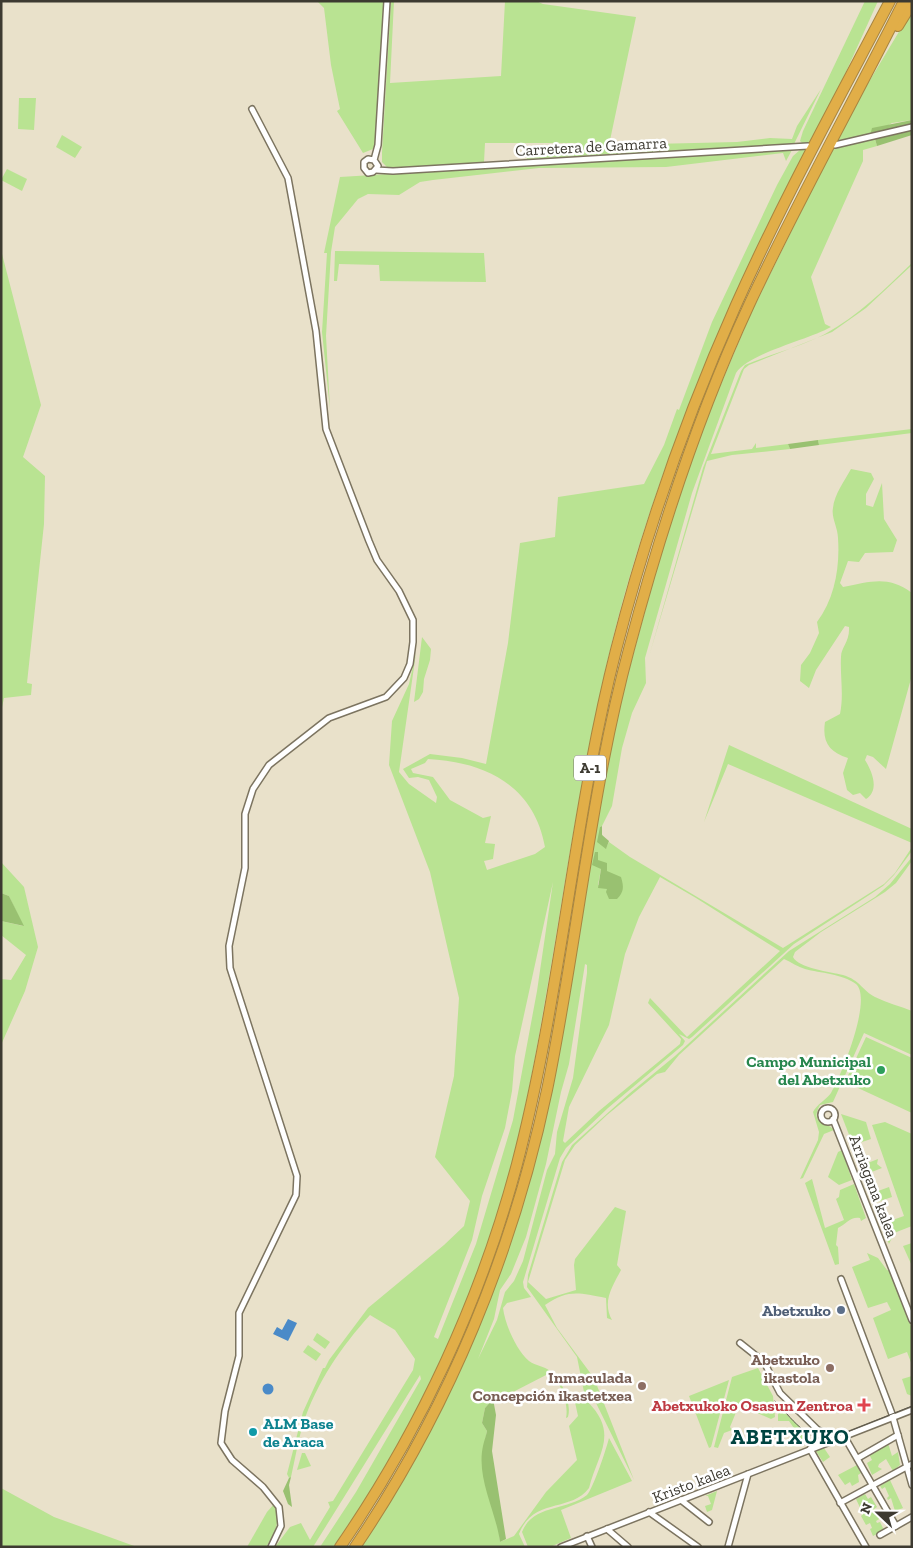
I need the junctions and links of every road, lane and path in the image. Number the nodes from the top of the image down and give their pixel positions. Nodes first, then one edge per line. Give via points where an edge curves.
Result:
1 (387, 1) edge
2 (884, 1) edge
3 (890, 1) edge
4 (904, 1) edge
5 (912, 3) edge
6 (878, 53) junction
7 (851, 74) junction
8 (252, 109) dead end
9 (912, 127) edge
10 (835, 145) dead end
11 (808, 146) dead end
12 (374, 160) junction
13 (376, 170) junction
14 (352, 495) junction
15 (346, 498) dead end
16 (368, 540) junction
17 (362, 542) dead end
18 (833, 1119) dead end
19 (841, 1279) dead end
20 (912, 1320) edge
21 (740, 1343) dead end
22 (912, 1410) edge
23 (893, 1417) junction
24 (818, 1430) junction
25 (898, 1435) junction
26 (844, 1436) junction
27 (838, 1439) junction
28 (810, 1449) junction
29 (858, 1458) junction
30 (912, 1464) edge
31 (905, 1467) junction
32 (748, 1474) junction
33 (873, 1485) junction
34 (912, 1485) edge
35 (681, 1500) junction
36 (840, 1503) junction
37 (649, 1512) junction
38 (912, 1517) edge
39 (709, 1522) dead end
40 (896, 1526) junction
41 (607, 1530) junction
42 (880, 1535) dead end
43 (587, 1536) junction
44 (562, 1546) edge
45 (271, 1547) edge
46 (340, 1547) edge
47 (355, 1547) edge
48 (592, 1547) edge
49 (628, 1547) edge
50 (698, 1547) edge
51 (728, 1547) edge
52 (866, 1547) edge

1 - 12 street via 378,145
2 - 7 highway
3 - 7 highway, A-1
4 - 6 highway, A-1
5 - 6 highway via 889,42
6 - 47 highway, A-1 via 788,224 748,308 682,472 641,603 613,714 547,1091 521,1190 488,1290 456,1366 409,1459
7 - 46 highway, A-1 via 736,305 698,395 652,526 601,710 535,1085 517,1163 492,1245 460,1328 428,1398 374,1496
8 - 14 street via 288,178 316,332 323,417
9 - 10 street
11 - 13 street, Carretera de Gamarra via 393,172
12 - 13 street via 378,166
12 - 13 street via 364,162 364,168 368,172
14 - 15 street
14 - 16 street
16 - 17 street
16 - 45 street via 413,620 410,664 404,678 386,697 329,718 269,765 253,789 245,814 245,868 229,946 234,988 296,1176 296,1194 239,1313 239,1356 225,1411 221,1443 232,1460 280,1507 281,1526
18 - 20 street, Arriagana kalea
19 - 23 street
21 - 24 street via 764,1362 779,1391
22 - 23 street, Kristo kalea
23 - 25 street
23 - 26 street, Kristo kalea
24 - 27 street
24 - 28 street via 819,1441
25 - 29 street
25 - 31 street
26 - 27 street, Kristo kalea
26 - 29 street
27 - 28 street, Kristo kalea
28 - 32 street, Kristo kalea
28 - 36 street
29 - 33 street
30 - 31 street
31 - 33 street
31 - 34 street
32 - 35 street, Kristo kalea
32 - 51 street
33 - 36 street
33 - 40 street
35 - 37 street, Kristo kalea
35 - 39 street
36 - 52 street
37 - 41 street, Kristo kalea
37 - 50 street
38 - 40 street
40 - 42 street
41 - 43 street, Kristo kalea
41 - 49 street
43 - 44 street, Kristo kalea
43 - 48 street

